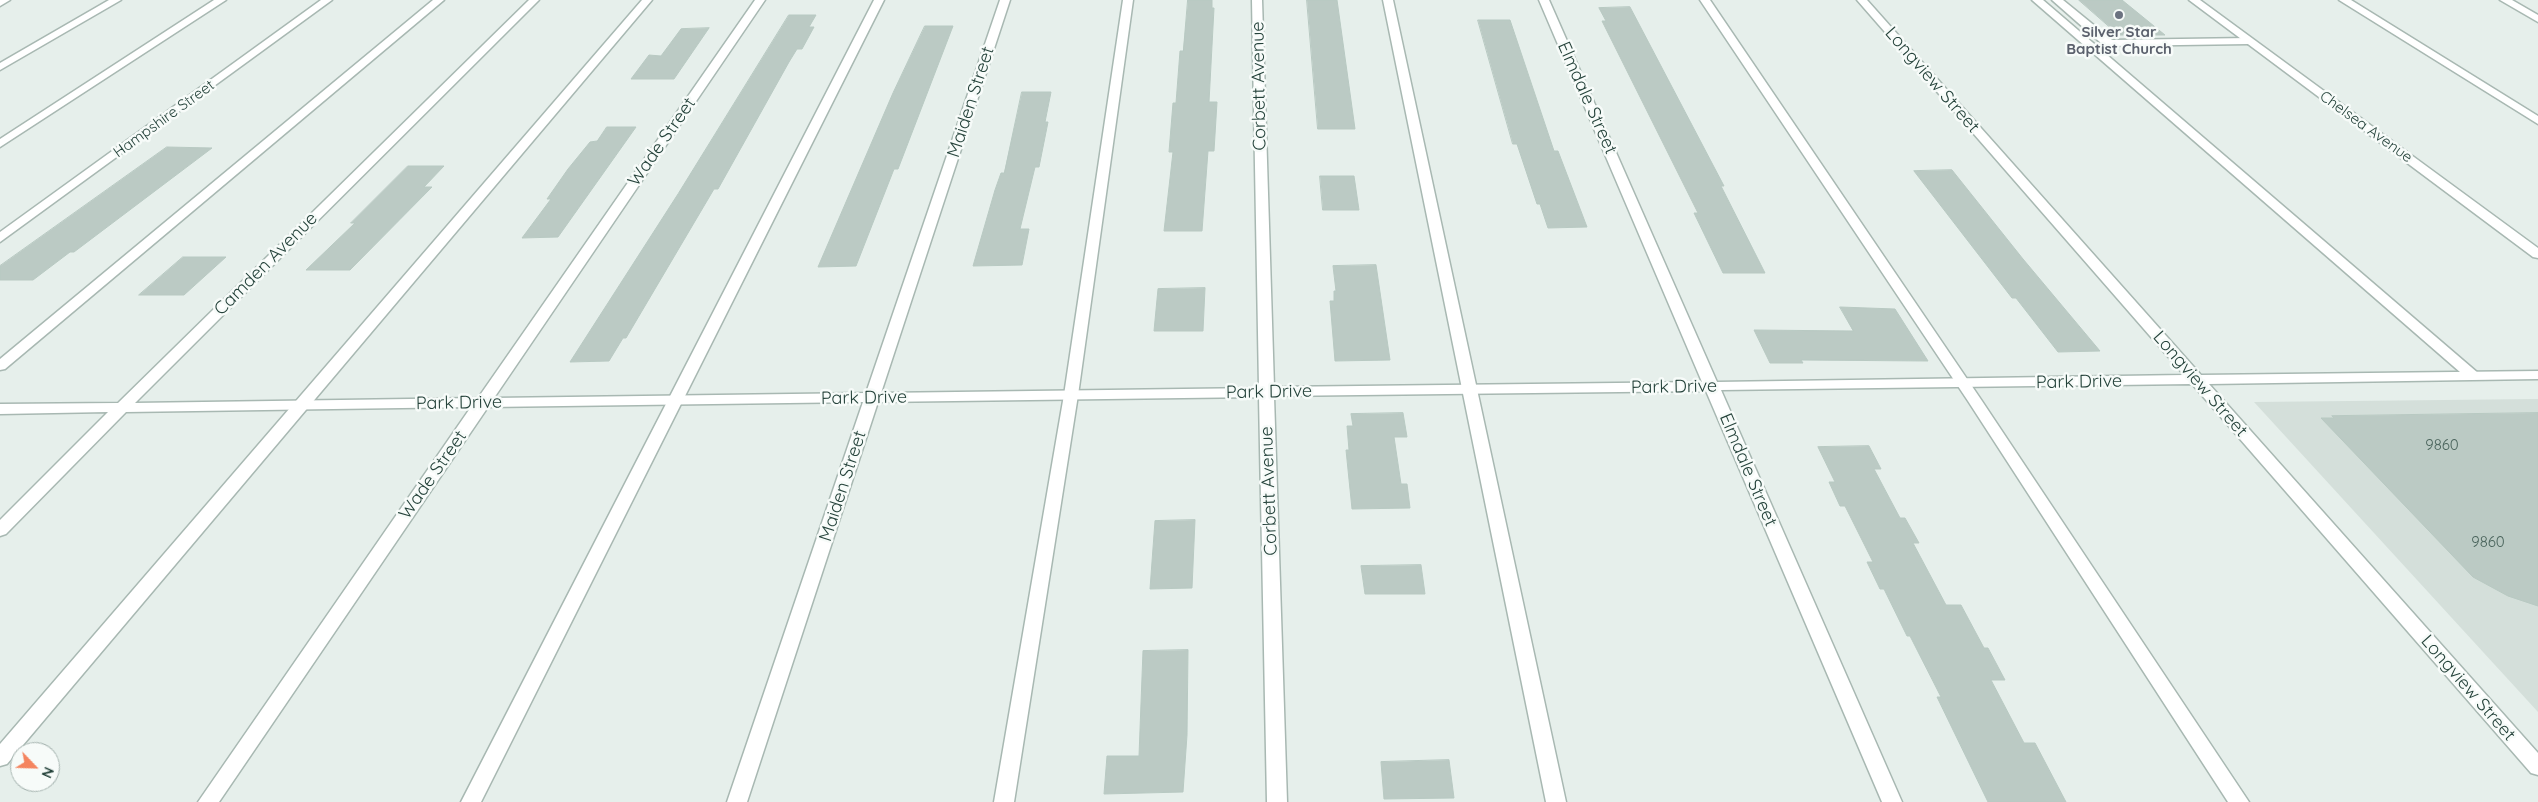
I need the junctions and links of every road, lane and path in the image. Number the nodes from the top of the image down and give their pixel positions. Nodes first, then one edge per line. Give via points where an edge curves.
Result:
1 (5, 0) edge
2 (116, 0) edge
3 (221, 0) edge
4 (327, 0) edge
5 (439, 0) edge
6 (534, 0) edge
7 (647, 0) edge
8 (760, 0) edge
9 (879, 0) edge
10 (1005, 0) edge
11 (1128, 0) edge
12 (1257, 0) edge
13 (1388, 0) edge
14 (1544, 0) edge
15 (1705, 0) edge
16 (1862, 0) edge
17 (2037, 0) edge
18 (2057, 0) edge
19 (2194, 0) edge
20 (2344, 0) edge
21 (2505, 0) edge
22 (0, 2) edge
23 (2538, 18) edge
24 (2250, 41) junction
25 (0, 67) edge
26 (2538, 121) edge
27 (0, 144) edge
28 (0, 238) edge
29 (2538, 254) edge
30 (0, 366) edge
31 (2538, 375) edge
32 (2473, 376) junction
33 (2196, 380) junction
34 (1963, 383) junction
35 (1712, 386) junction
36 (1468, 390) junction
37 (1266, 392) junction
38 (1072, 395) junction
39 (872, 398) junction
40 (677, 400) junction
41 (482, 403) junction
42 (302, 405) junction
43 (121, 408) junction
44 (0, 409) edge
45 (0, 530) edge
46 (0, 758) edge
47 (2538, 768) edge
48 (208, 802) edge
49 (471, 802) edge
50 (738, 802) edge
51 (1004, 802) edge
52 (1277, 802) edge
53 (1556, 802) edge
54 (1892, 802) edge
55 (2239, 802) edge

1 - 22 street
2 - 25 street
3 - 27 street
4 - 28 street, Hampshire Street
5 - 30 street
6 - 43 street, Camden Avenue
7 - 42 street
8 - 41 street, Wade Street
9 - 40 street
10 - 39 street, Maiden Street
11 - 38 street
12 - 37 street, Corbett Avenue
13 - 36 street
14 - 35 street, Elmdale Street
15 - 34 street
16 - 33 street, Longview Street
17 - 32 street
18 - 24 street via 2110,43
19 - 24 street, Chelsea Avenue
20 - 26 street
21 - 23 street
24 - 29 street, Chelsea Avenue
31 - 32 street, Park Drive
32 - 33 street, Park Drive
33 - 34 street, Park Drive
33 - 47 street, Longview Street
34 - 35 street, Park Drive
34 - 55 street
35 - 36 street, Park Drive
35 - 54 street, Elmdale Street
36 - 37 street, Park Drive
36 - 53 street
37 - 38 street, Park Drive
37 - 52 street, Corbett Avenue
38 - 39 street, Park Drive
38 - 51 street
39 - 40 street, Park Drive
39 - 50 street, Maiden Street
40 - 41 street, Park Drive
40 - 49 street
41 - 42 street, Park Drive
41 - 48 street, Wade Street
42 - 43 street, Park Drive
42 - 46 street
43 - 44 street, Park Drive
43 - 45 street, Camden Avenue

